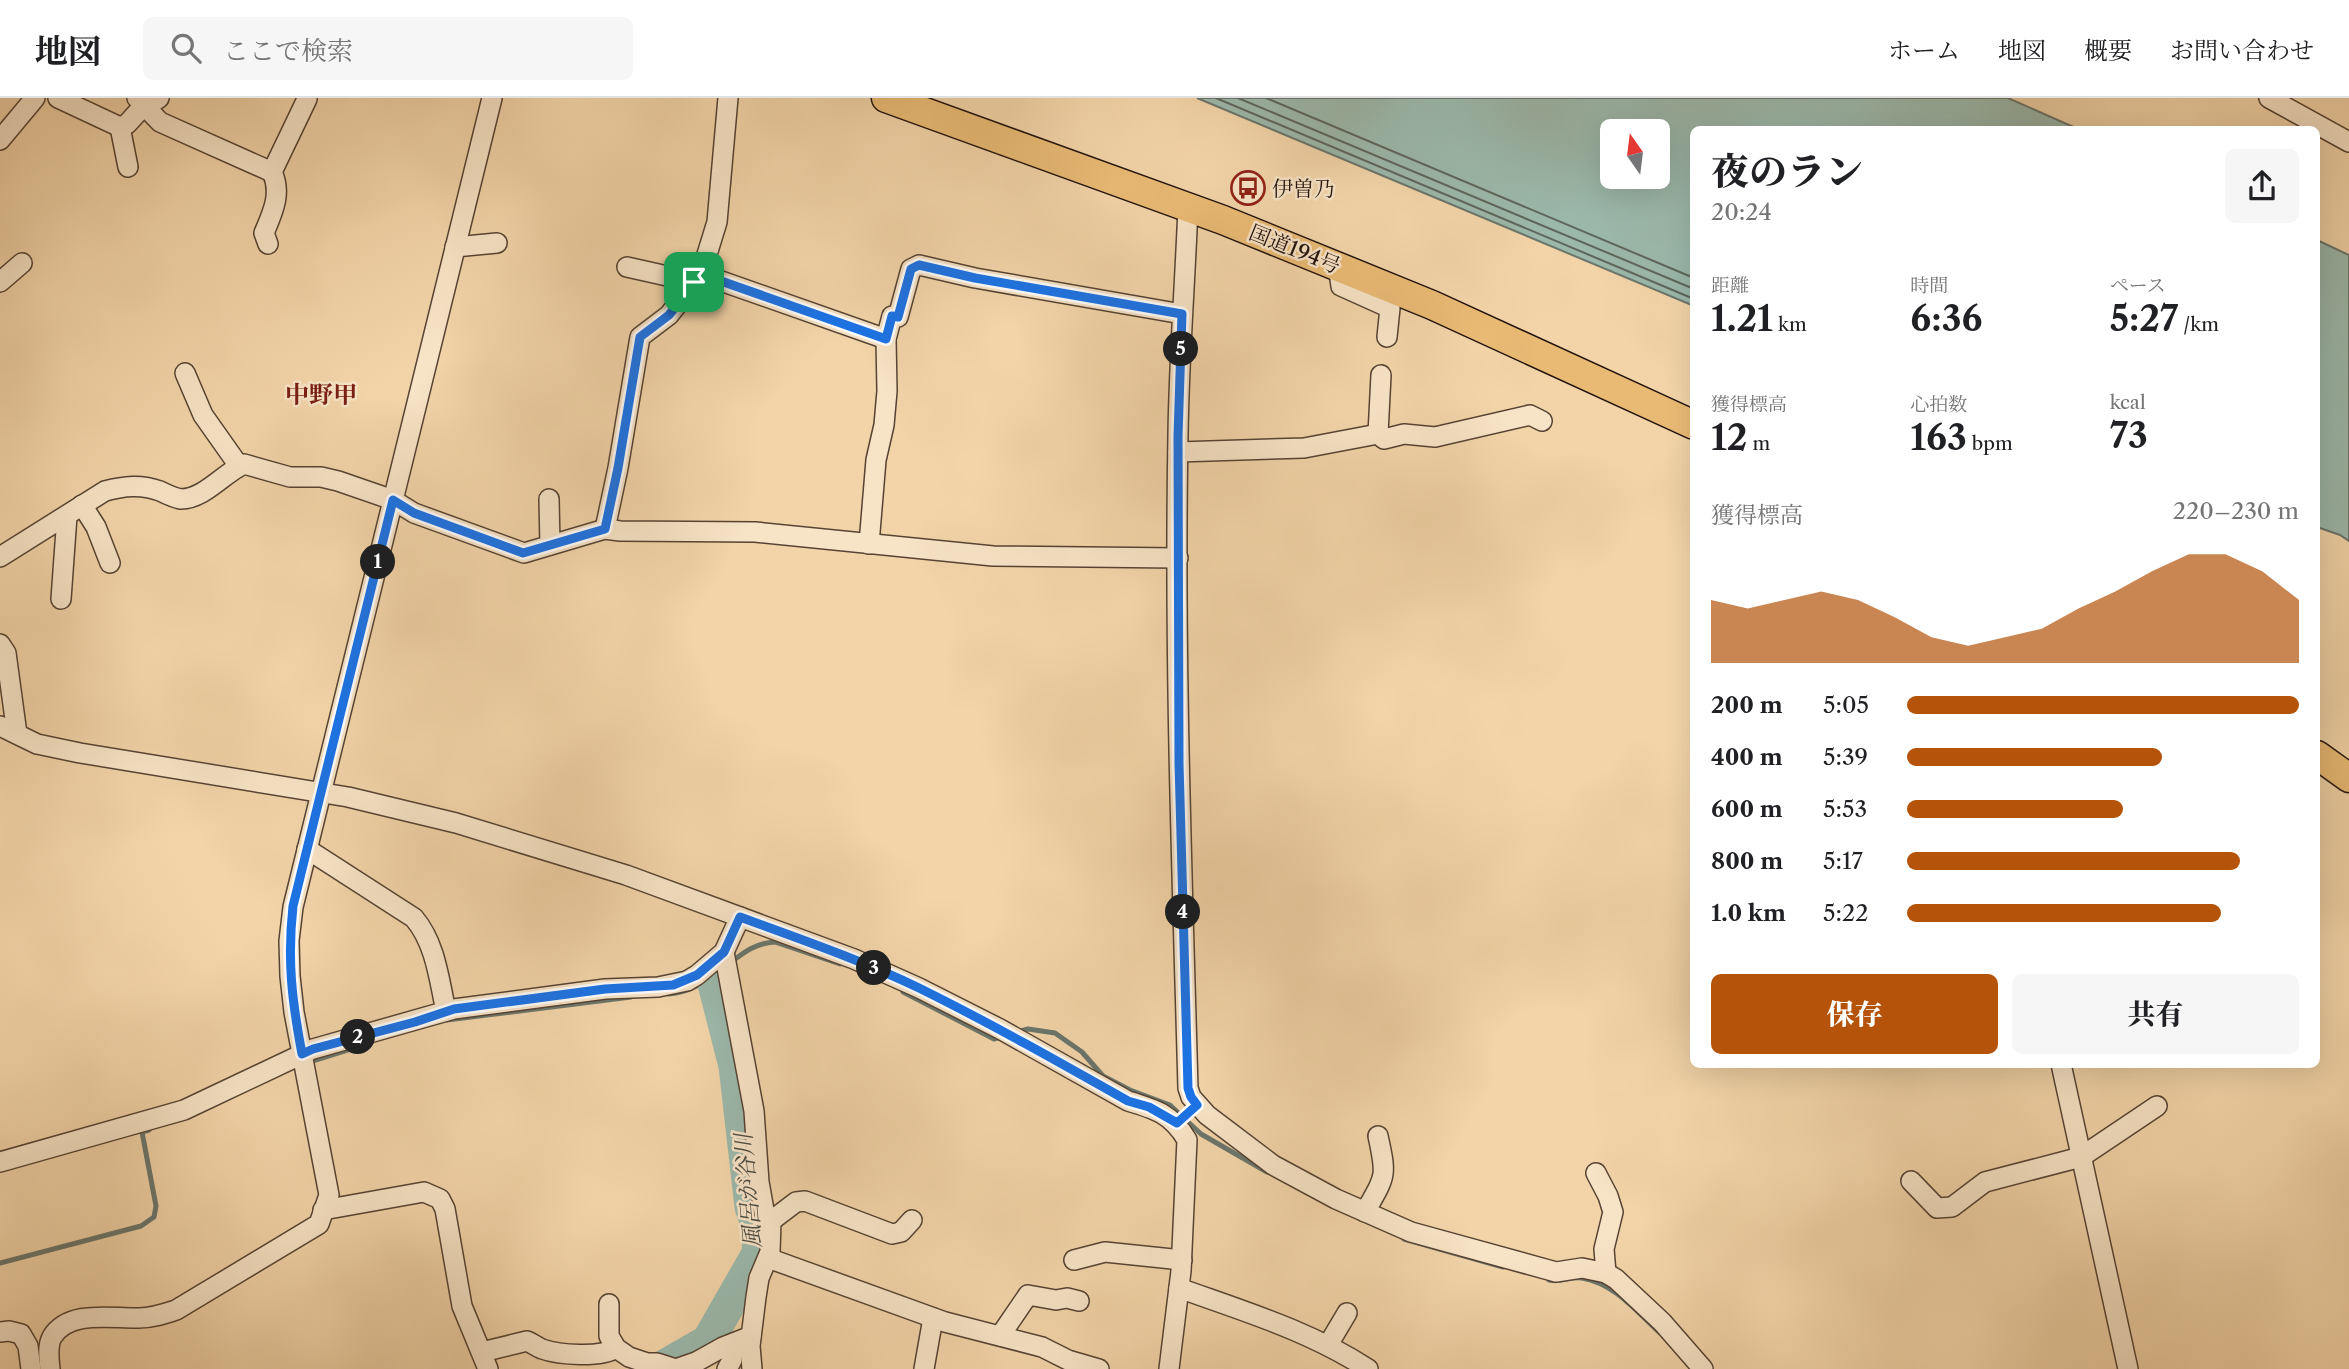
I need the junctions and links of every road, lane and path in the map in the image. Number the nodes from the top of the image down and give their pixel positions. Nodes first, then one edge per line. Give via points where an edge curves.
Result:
1 (35, 98) edge
2 (58, 98) edge
3 (492, 98) edge
4 (728, 98) edge
5 (887, 98) edge
6 (2269, 98) edge
7 (307, 99) edge
8 (147, 101) edge
9 (2320, 126) edge
10 (2320, 126) edge
11 (120, 127) junction
12 (0, 141) edge
13 (2349, 142) edge
14 (128, 167) dead end
15 (272, 172) junction
16 (1188, 207) junction
17 (497, 243) dead end
18 (268, 244) dead end
19 (455, 247) junction
20 (22, 264) dead end
21 (1338, 266) junction
22 (627, 267) dead end
23 (698, 278) junction
24 (0, 282) edge
25 (1182, 314) junction
26 (1387, 337) dead end
27 (886, 339) junction
28 (185, 373) dead end
29 (1381, 375) dead end
30 (1542, 421) dead end
31 (1690, 423) edge
32 (1378, 434) junction
33 (1178, 452) junction
34 (239, 466) junction
35 (549, 499) dead end
36 (393, 500) junction
37 (75, 511) junction
38 (605, 529) junction
39 (869, 544) junction
40 (550, 545) junction
41 (0, 557) edge
42 (1178, 558) junction
43 (110, 563) dead end
44 (61, 599) dead end
45 (0, 644) edge
46 (9, 730) edge
47 (2320, 757) edge
48 (2349, 778) edge
49 (321, 792) junction
50 (307, 849) junction
51 (740, 917) junction
52 (724, 952) junction
53 (446, 1011) junction
54 (302, 1054) junction
55 (2062, 1068) edge
56 (1196, 1106) junction
57 (2157, 1106) dead end
58 (1178, 1122) junction
59 (1378, 1136) dead end
60 (2081, 1157) junction
61 (0, 1162) edge
62 (1596, 1173) dead end
63 (1911, 1181) dead end
64 (323, 1210) junction
65 (1365, 1212) junction
66 (912, 1220) dead end
67 (771, 1221) junction
68 (768, 1258) junction
69 (1074, 1260) dead end
70 (1182, 1260) junction
71 (1606, 1272) junction
72 (1179, 1288) junction
73 (1079, 1300) dead end
74 (610, 1304) dead end
75 (1347, 1313) dead end
76 (933, 1318) junction
77 (0, 1332) edge
78 (1000, 1336) junction
79 (742, 1340) junction
80 (1328, 1345) junction
81 (616, 1348) junction
82 (485, 1360) edge
83 (635, 1365) edge
84 (31, 1369) edge
85 (50, 1369) edge
86 (727, 1369) edge
87 (752, 1369) edge
88 (924, 1369) edge
89 (1099, 1369) edge
90 (1169, 1369) edge
91 (1368, 1369) edge
92 (1703, 1369) edge
93 (2128, 1369) edge

1 - 12 street
2 - 11 street
3 - 19 street
4 - 23 street via 717,222
5 - 16 highway, 国道194号
6 - 9 street
7 - 15 street
8 - 11 street
8 - 15 street via 160,122
10 - 13 street
11 - 14 street
15 - 18 street via 278,184 264,233
16 - 21 highway, 国道194号
16 - 25 street
17 - 19 street
19 - 36 street
20 - 24 street
21 - 26 street via 1341,286 1390,308
21 - 31 highway, 国道194号
22 - 23 street
23 - 27 street
23 - 38 street via 669,315 640,337
25 - 27 street via 919,265 911,269 898,317 892,316
25 - 33 street
27 - 39 street via 887,391
28 - 34 street via 203,415
29 - 32 street
30 - 32 street via 1530,415 1435,437 1384,439
32 - 33 street via 1304,448
33 - 42 street
34 - 36 street via 290,477 321,477
34 - 37 street via 198,495 182,499 157,490 122,486 105,491
35 - 40 street
36 - 40 street via 414,513 523,553
36 - 49 street
37 - 41 street
37 - 43 street via 96,527
37 - 44 street
38 - 39 street via 755,532
38 - 40 street
39 - 42 street via 993,556
42 - 56 street via 1188,1088
45 - 46 street via 6,653
46 - 49 street via 37,744 80,753
47 - 48 highway
49 - 50 street
49 - 51 street via 456,823 626,875
50 - 53 street via 423,928
50 - 54 street via 289,941
51 - 52 street
51 - 58 street via 919,988 1128,1101
52 - 53 street via 697,975 673,985 605,989
52 - 67 street via 754,1111 758,1182 765,1216
53 - 54 street
54 - 61 street via 184,1110
54 - 64 street via 328,1195
55 - 60 street
56 - 58 street
56 - 65 street via 1273,1164
57 - 60 street
58 - 70 street via 1187,1140
59 - 65 street via 1385,1169
60 - 63 street via 1985,1182 1943,1209
60 - 93 street
62 - 71 street via 1612,1212 1604,1249
64 - 82 street via 424,1192 440,1199 446,1209 462,1306
64 - 85 street via 318,1224 176,1310 158,1316 86,1318 68,1324 53,1334
65 - 71 street via 1465,1249 1556,1272 1581,1268
66 - 67 street via 901,1232 892,1234 805,1201 796,1202
67 - 68 street
68 - 76 street
68 - 79 street
69 - 70 street via 1105,1252
70 - 72 street
71 - 92 street via 1662,1322
72 - 80 street
72 - 90 street
73 - 78 street via 1028,1295
74 - 81 street via 609,1336
75 - 80 street
76 - 78 street
76 - 88 street
77 - 84 street via 21,1334
78 - 89 street
79 - 83 street via 676,1369 657,1363
79 - 86 street
79 - 87 street
80 - 91 street
81 - 82 street via 601,1354 579,1354 543,1350 527,1341
81 - 83 street

